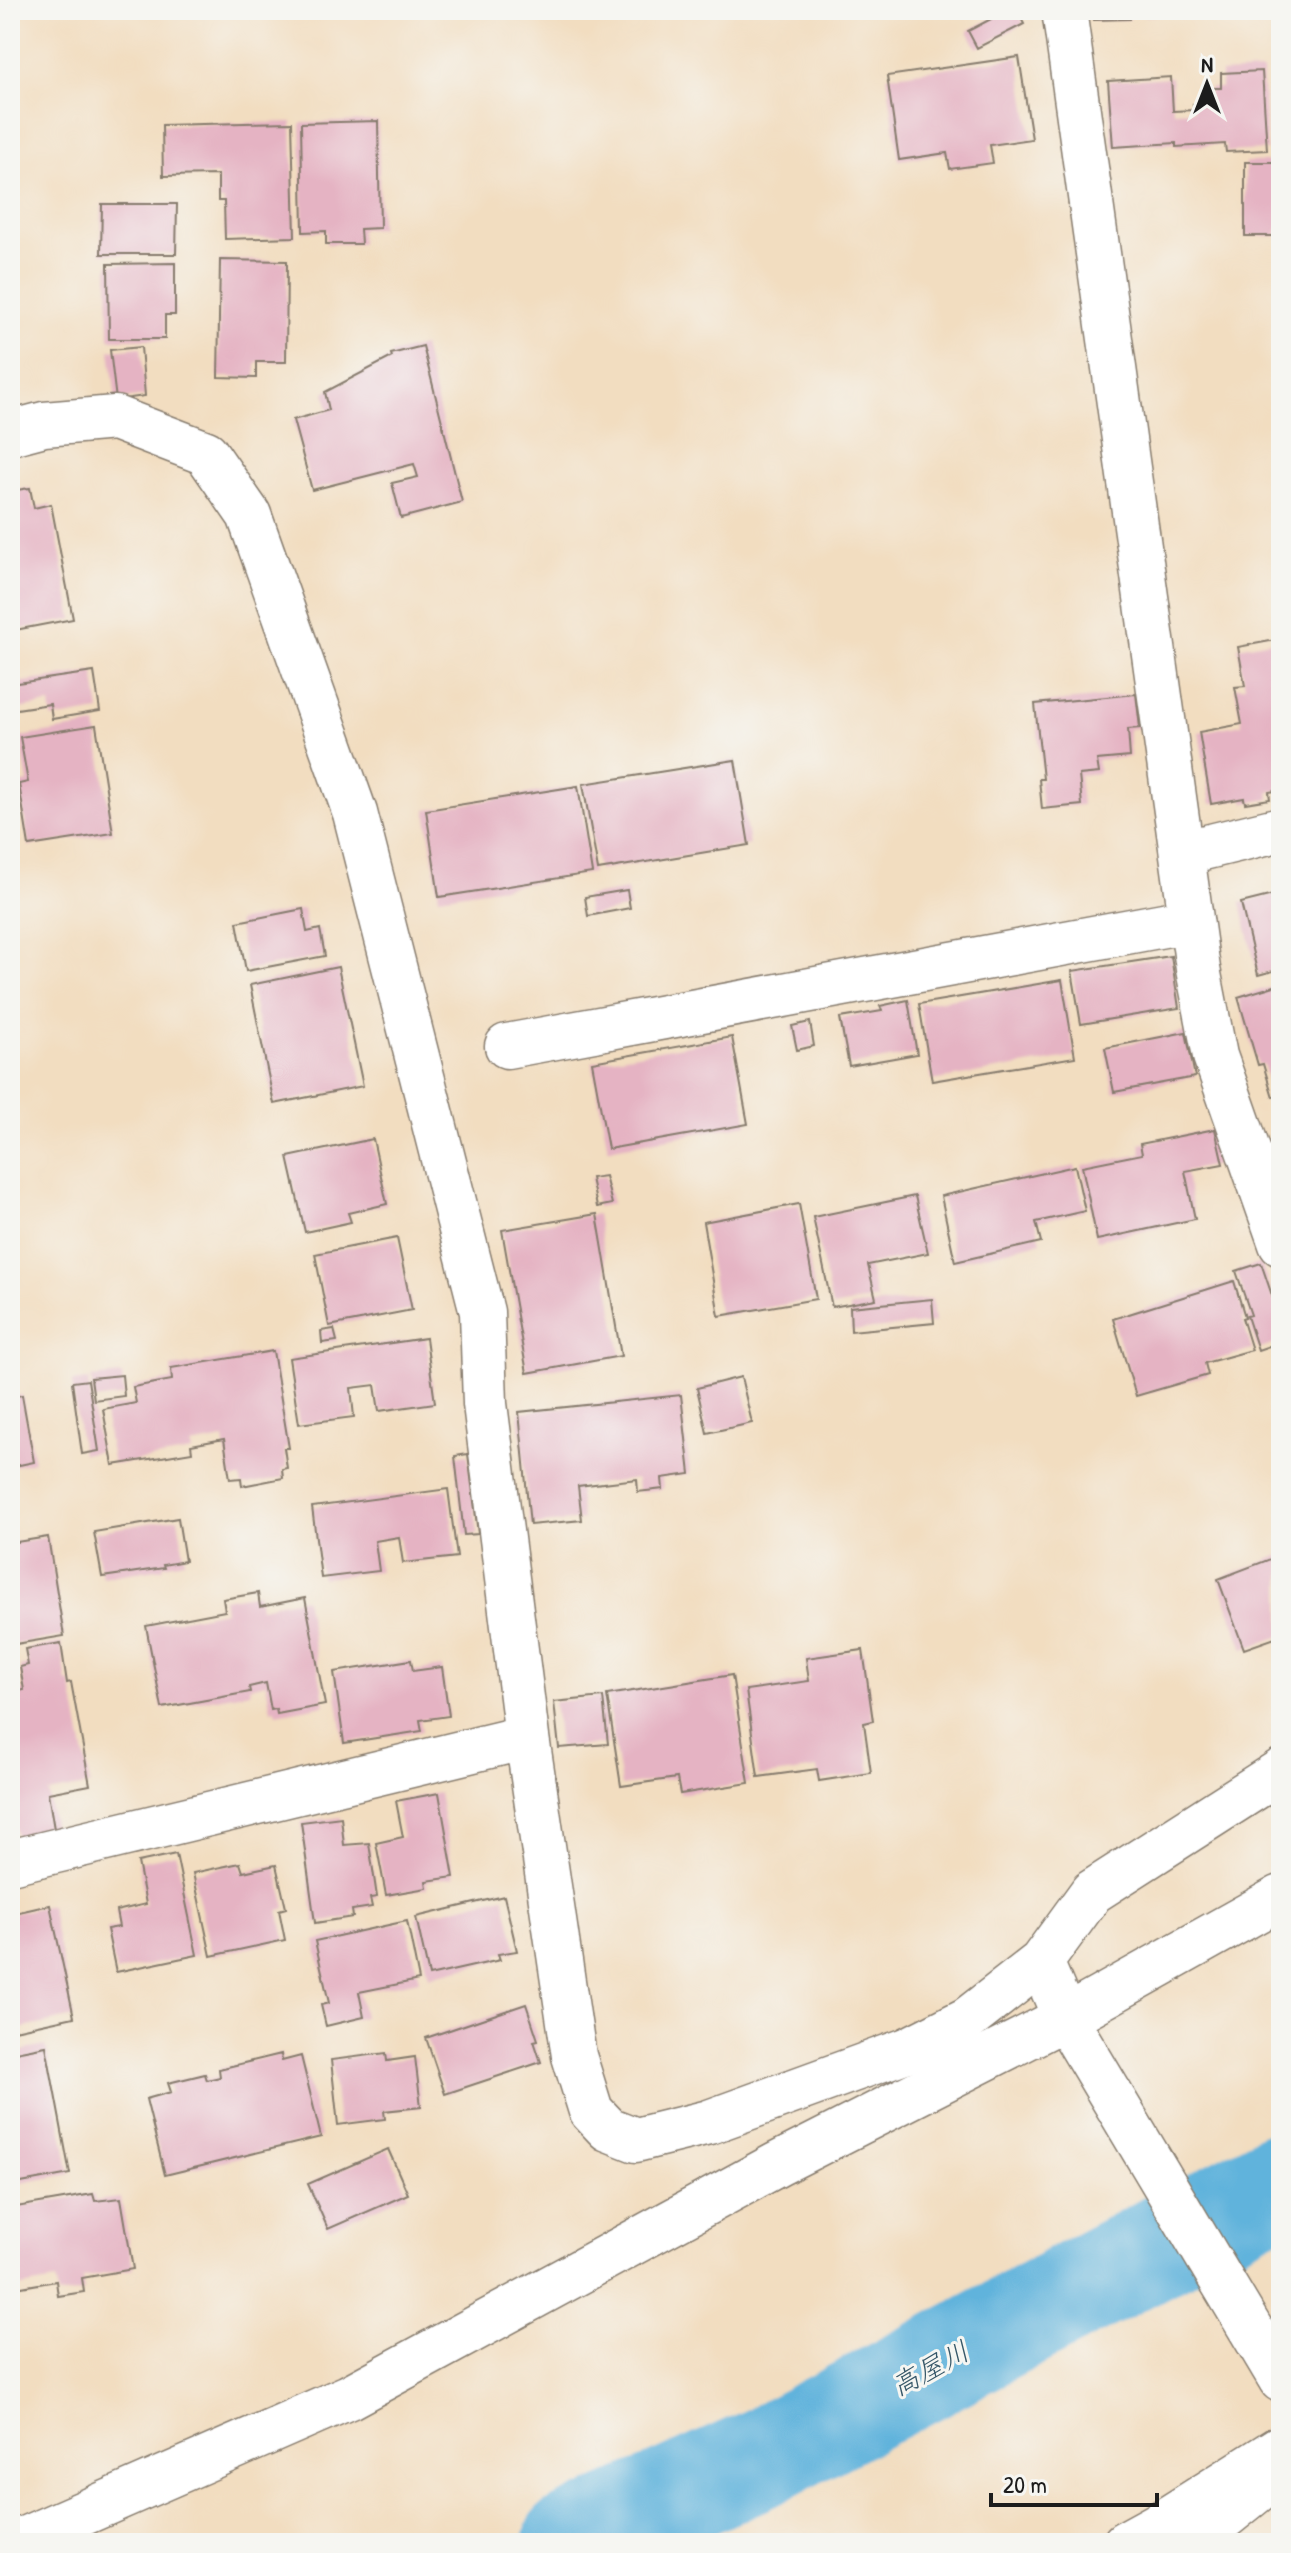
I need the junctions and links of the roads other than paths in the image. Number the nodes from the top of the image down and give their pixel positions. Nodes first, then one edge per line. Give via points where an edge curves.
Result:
1 (1064, 10) edge
2 (10, 433) edge
3 (1281, 829) edge
4 (1182, 853) junction
5 (1191, 920) junction
6 (507, 1046) dead end
7 (1281, 1244) edge
8 (527, 1737) junction
9 (1281, 1771) edge
10 (10, 1862) edge
11 (1281, 1897) edge
12 (1041, 1962) junction
13 (1065, 2018) junction
14 (1281, 2380) edge
15 (1276, 2450) edge
16 (15, 2543) edge
17 (1125, 2543) edge
18 (1192, 2543) edge

1 - 4 street
2 - 8 street via 44,424 115,418 206,453 249,515 355,813 482,1312 485,1404
3 - 4 street
4 - 5 street
5 - 6 street
5 - 7 street via 1215,1056
8 - 10 street
8 - 12 street via 574,2056 591,2111 608,2129 636,2140 709,2122 907,2050 968,2019
9 - 12 street via 1092,1892
11 - 13 street
12 - 13 street
13 - 14 street
13 - 16 street via 778,2164 349,2397
15 - 17 street
15 - 18 street via 1267,2483

